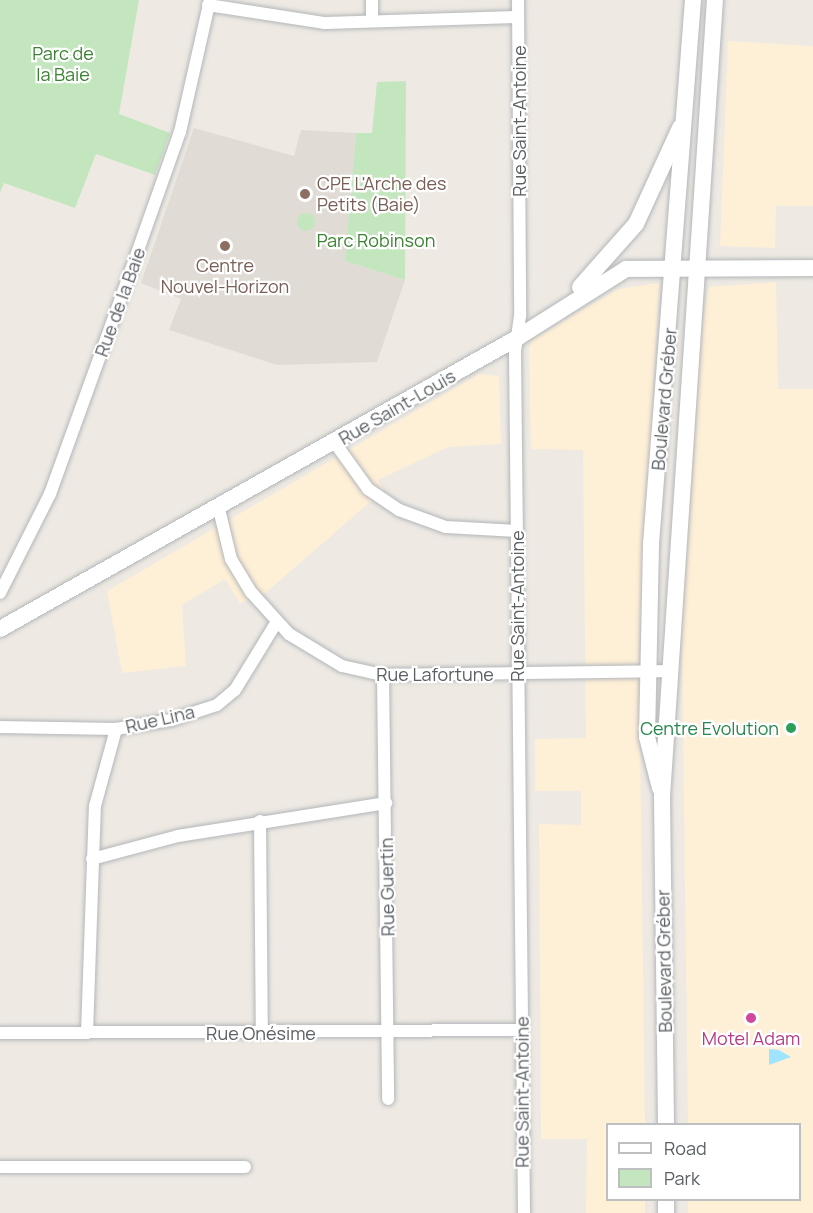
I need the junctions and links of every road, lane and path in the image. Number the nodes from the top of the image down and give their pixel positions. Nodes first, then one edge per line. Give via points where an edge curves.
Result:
1 (372, 0) edge
2 (518, 0) edge
3 (693, 0) edge
4 (715, 0) edge
5 (209, 3) edge
6 (518, 17) junction
7 (372, 21) junction
8 (690, 90) junction
9 (675, 265) junction
10 (699, 266) junction
11 (813, 268) edge
12 (548, 317) junction
13 (517, 338) junction
14 (335, 443) junction
15 (218, 506) junction
16 (517, 531) junction
17 (0, 593) edge
18 (276, 623) junction
19 (0, 629) edge
20 (648, 671) junction
21 (670, 671) junction
22 (517, 673) junction
23 (383, 675) junction
24 (0, 728) edge
25 (116, 729) junction
26 (662, 798) junction
27 (386, 803) junction
28 (260, 821) junction
29 (92, 859) junction
30 (521, 1030) junction
31 (262, 1032) junction
32 (0, 1033) edge
33 (87, 1033) junction
34 (388, 1033) junction
35 (388, 1099) dead end
36 (666, 1123) edge
37 (0, 1167) edge
38 (245, 1167) dead end
39 (524, 1213) edge

1 - 7 street
2 - 6 street, Rue Saint-Antoine
3 - 8 main road, Boulevard Gréber
4 - 10 main road, Boulevard Gréber
5 - 7 street via 272,18
5 - 17 street, Rue de la Baie via 180,132 50,494
6 - 7 street
6 - 13 street, Rue Saint-Antoine
8 - 9 main road, Boulevard Gréber
8 - 12 main road via 662,178 636,224
9 - 10 main road, Rue Saint-Louis
9 - 12 main road, Rue Saint-Louis via 626,269
9 - 20 main road, Boulevard Gréber via 651,544
10 - 11 main road, Rue Saint-Louis
10 - 21 main road, Boulevard Gréber via 675,542
12 - 13 main road, Rue Saint-Louis
13 - 14 main road, Rue Saint-Louis
13 - 16 street, Rue Saint-Antoine
14 - 15 main road, Rue Saint-Louis
14 - 16 street via 369,489 399,510 446,527
15 - 18 street, Rue Lafortune via 231,559
15 - 19 main road, Rue Saint-Louis
16 - 22 street, Rue Saint-Antoine
18 - 23 street, Rue Lafortune via 342,666
18 - 25 street, Rue Lina via 235,690 217,705 171,720
20 - 21 street, Rue Lafortune
20 - 22 street, Rue Lafortune
20 - 26 main road, Boulevard Gréber via 647,737
21 - 26 main road, Boulevard Gréber
22 - 23 street, Rue Lafortune
22 - 30 street, Rue Saint-Antoine
23 - 27 street, Rue Guertin
24 - 25 street, Rue Lina
25 - 29 street via 95,806
26 - 36 main road, Boulevard Gréber
27 - 28 street
27 - 34 street, Rue Guertin
28 - 29 street
28 - 31 street
29 - 33 street
30 - 34 street, Rue Onésime
30 - 39 street, Rue Saint-Antoine
31 - 33 street, Rue Onésime
31 - 34 street, Rue Onésime
32 - 33 street, Rue Onésime
34 - 35 street, Rue Guertin
37 - 38 street

